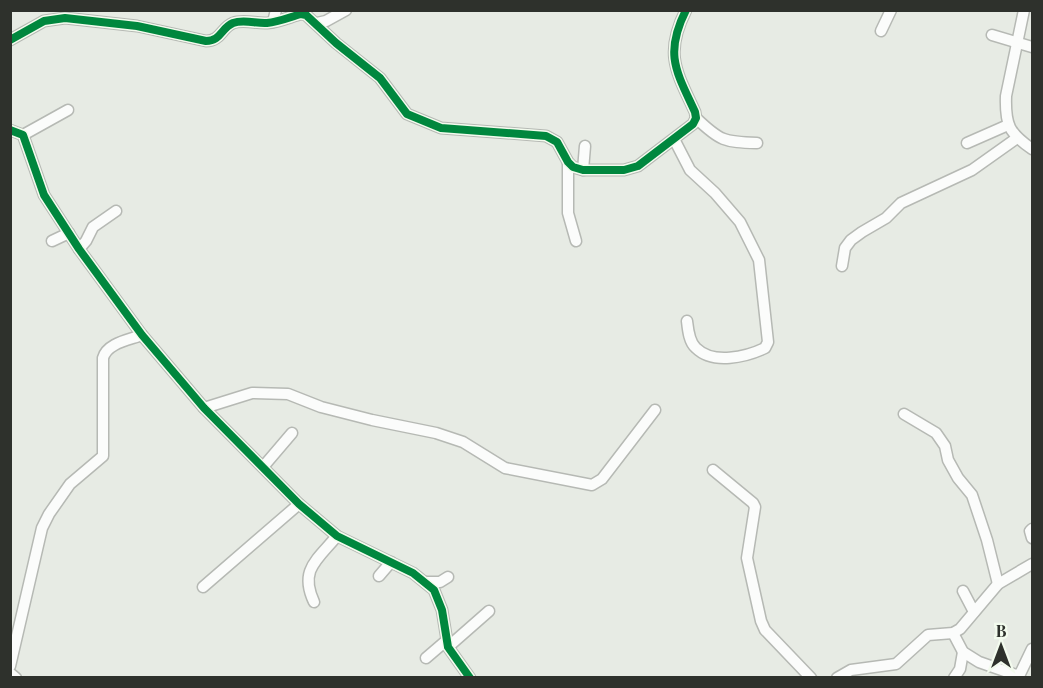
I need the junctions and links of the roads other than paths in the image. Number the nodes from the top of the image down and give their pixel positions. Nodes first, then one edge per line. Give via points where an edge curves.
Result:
1 (276, 10) edge
2 (346, 10) edge
3 (686, 10) edge
4 (891, 10) edge
5 (1024, 10) edge
6 (308, 13) edge
7 (273, 22) junction
8 (317, 23) junction
9 (881, 31) dead end
10 (992, 35) dead end
11 (10, 40) edge
12 (1017, 40) junction
13 (1032, 47) edge
14 (68, 110) dead end
15 (696, 118) junction
16 (1008, 124) junction
17 (10, 130) edge
18 (23, 135) junction
19 (1017, 138) junction
20 (674, 139) junction
21 (757, 143) dead end
22 (967, 143) dead end
23 (585, 146) dead end
24 (1032, 149) edge
25 (568, 162) junction
26 (583, 170) junction
27 (116, 211) dead end
28 (69, 233) junction
29 (52, 241) dead end
30 (576, 241) dead end
31 (79, 249) junction
32 (842, 266) dead end
33 (687, 321) dead end
34 (142, 335) junction
35 (204, 408) junction
36 (655, 410) dead end
37 (904, 414) dead end
38 (292, 433) dead end
39 (263, 467) junction
40 (713, 470) dead end
41 (300, 504) junction
42 (1032, 528) edge
43 (337, 536) junction
44 (1032, 538) edge
45 (391, 562) junction
46 (1032, 564) edge
47 (379, 576) dead end
48 (448, 577) dead end
49 (426, 582) junction
50 (998, 584) junction
51 (203, 587) dead end
52 (963, 591) dead end
53 (314, 602) dead end
54 (489, 611) dead end
55 (974, 612) junction
56 (953, 633) junction
57 (447, 643) junction
58 (1032, 649) edge
59 (963, 652) junction
60 (426, 658) dead end
61 (10, 666) edge
62 (10, 673) edge
63 (16, 678) edge
64 (470, 678) edge
65 (811, 678) edge
66 (837, 678) edge
67 (954, 678) edge

1 - 7 street
2 - 8 street
3 - 15 street via 673,50 676,70
4 - 9 street
5 - 12 street
6 - 7 street
6 - 8 street
7 - 11 street via 235,22 218,39 206,41 137,26 55,18
8 - 25 street via 336,44 380,78 406,114 441,128 546,136 557,142
10 - 12 street
12 - 13 street
12 - 16 street via 1006,96
14 - 18 street
15 - 20 street
15 - 21 street via 725,141
16 - 19 street
16 - 22 street
17 - 18 street
18 - 28 street via 40,188
19 - 24 street
19 - 32 street via 972,170 901,204 851,240
20 - 26 street via 632,169
20 - 33 street via 690,170 740,222 759,260 768,342 765,348 741,357 711,357 696,348
23 - 26 street
25 - 26 street
25 - 30 street via 568,213
27 - 31 street via 93,227
28 - 29 street
28 - 31 street
31 - 34 street
34 - 35 street
34 - 61 street via 105,352 103,456 70,484 42,528
35 - 36 street via 252,393 288,394 321,407 463,442 505,468 592,485 602,480
35 - 39 street
37 - 50 street via 936,434 945,446 948,460 972,495
38 - 39 street
39 - 41 street
40 - 65 street via 755,507 747,558 761,621
41 - 43 street
41 - 51 street
42 - 44 street
43 - 45 street
43 - 53 street via 310,570 307,584
45 - 47 street
45 - 49 street
46 - 50 street
48 - 49 street via 440,582
49 - 57 street via 439,600
50 - 55 street
52 - 55 street
54 - 57 street
55 - 56 street
56 - 59 street
56 - 66 street via 928,635 896,664 851,670
57 - 60 street
57 - 64 street
58 - 59 street via 1016,675
59 - 67 street
62 - 63 street

